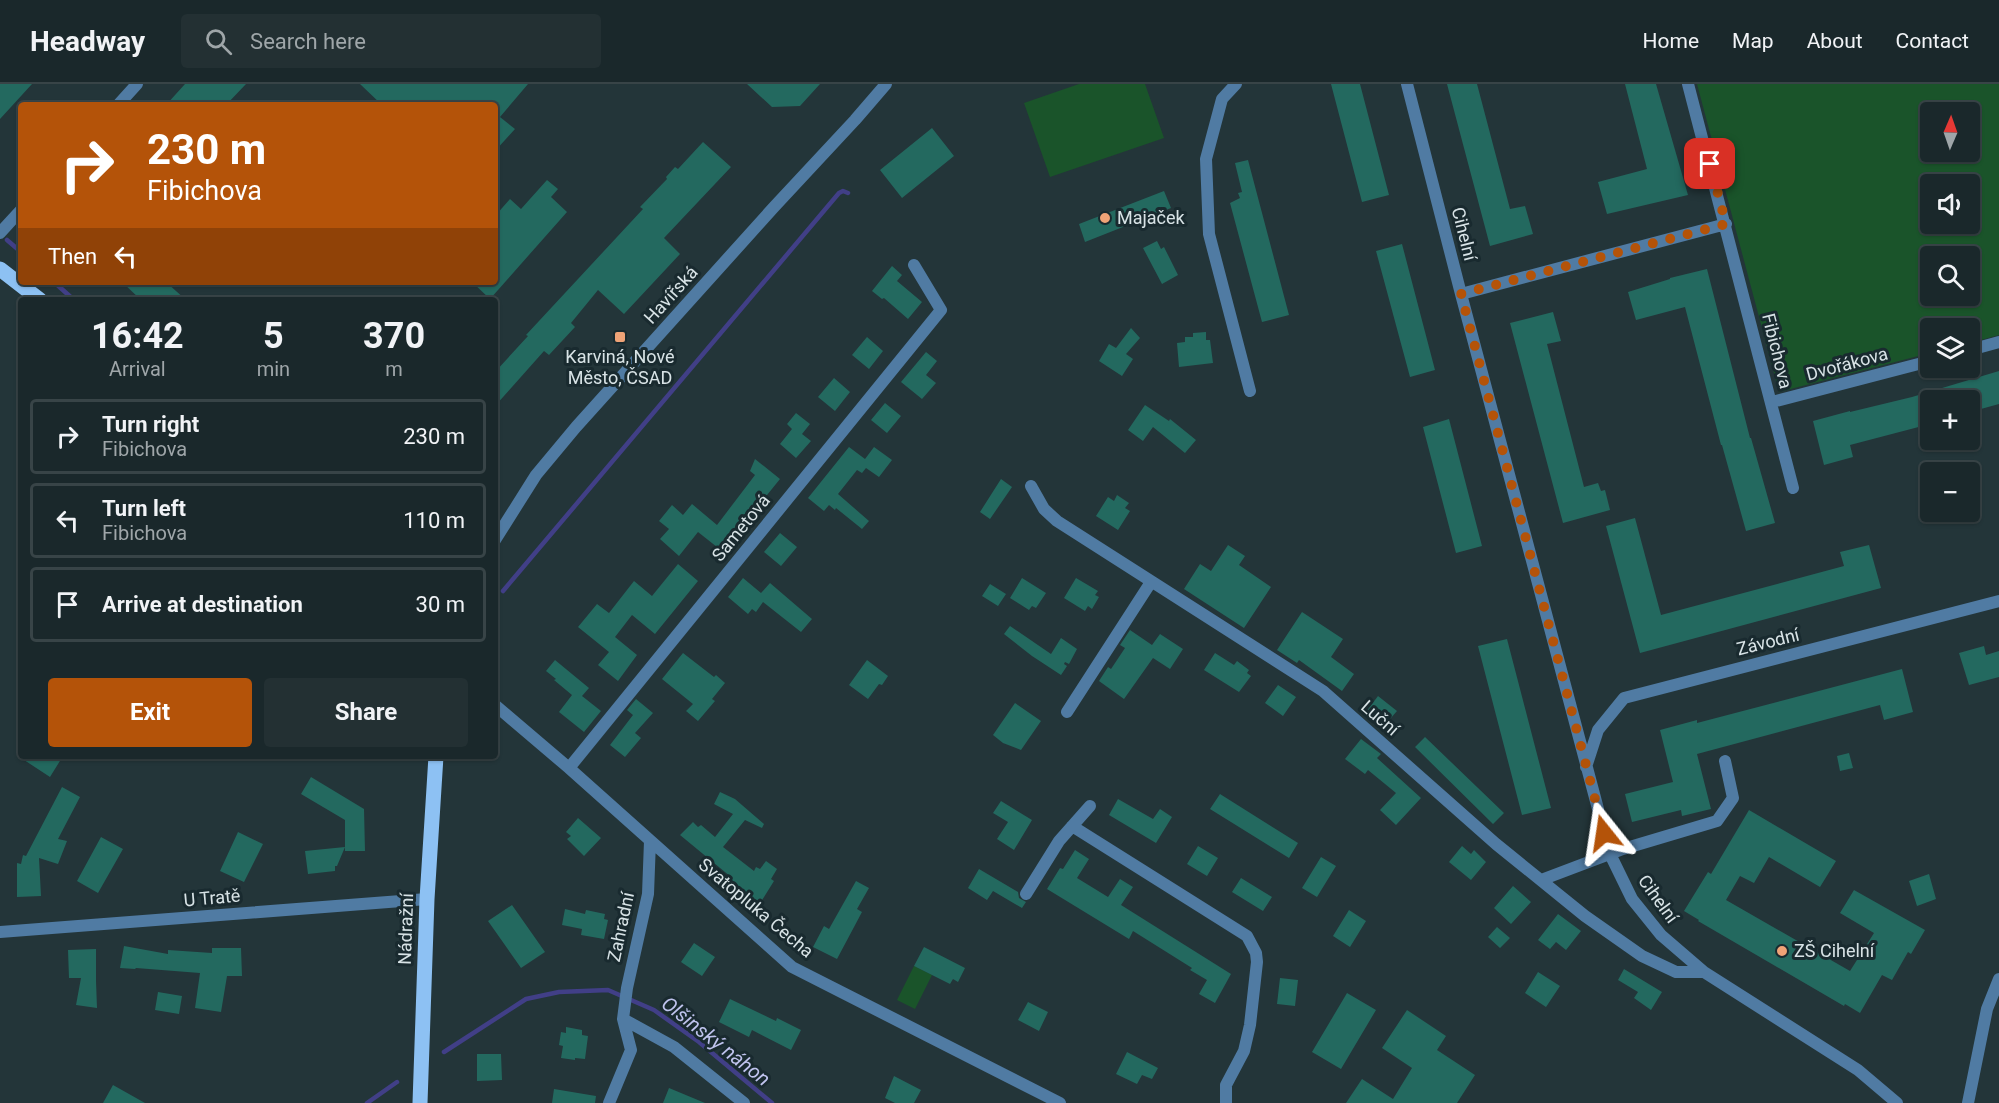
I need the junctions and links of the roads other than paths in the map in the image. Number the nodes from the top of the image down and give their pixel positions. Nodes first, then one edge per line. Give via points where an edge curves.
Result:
1 (137, 84) edge
2 (886, 84) edge
3 (1236, 84) edge
4 (1407, 84) edge
5 (1688, 84) edge
6 (121, 102) edge
7 (18, 213) edge
8 (1726, 224) junction
9 (0, 233) edge
10 (914, 265) dead end
11 (0, 269) edge
12 (18, 283) edge
13 (21, 285) edge
14 (1461, 294) junction
15 (36, 297) edge
16 (1999, 342) edge
17 (1980, 347) edge
18 (1920, 364) edge
19 (1250, 391) dead end
20 (1772, 402) junction
21 (1031, 486) dead end
22 (1793, 488) dead end
23 (498, 535) edge
24 (1151, 582) junction
25 (1999, 601) edge
26 (498, 708) edge
27 (1066, 712) dead end
28 (436, 759) edge
29 (1725, 761) dead end
30 (569, 768) junction
31 (1586, 768) junction
32 (1090, 806) dead end
33 (1072, 826) junction
34 (650, 841) junction
35 (1610, 854) junction
36 (1540, 880) junction
37 (1026, 894) dead end
38 (427, 899) junction
39 (0, 932) edge
40 (1704, 972) junction
41 (1999, 979) edge
42 (623, 1019) junction
43 (420, 1103) edge
44 (609, 1103) edge
45 (744, 1103) edge
46 (1060, 1103) edge
47 (1226, 1103) edge
48 (1897, 1103) edge
49 (1968, 1103) edge

1 - 6 street
2 - 23 street, Havířská via 576,427 536,475
3 - 19 street via 1222,99 1206,159 1209,234
4 - 14 street, Cihelní
5 - 8 street, Fibichova
7 - 9 street
8 - 14 street
8 - 20 street, Fibichova
10 - 30 street, Sametová via 941,310
11 - 12 main road
13 - 15 main road
14 - 31 street, Cihelní
16 - 17 street
18 - 20 street, Dvořákova
20 - 22 street, Fibichova
21 - 24 street, Luční via 1044,509 1057,521
24 - 27 street
24 - 36 street, Luční via 1323,691
25 - 31 street, Závodní via 1624,698 1598,730
26 - 30 street, Svatopluka Čecha
28 - 38 main road, Nádražní
29 - 35 street via 1733,798 1716,821
30 - 34 street, Svatopluka Čecha
31 - 35 street, Cihelní
32 - 33 street
33 - 37 street
33 - 47 street via 1247,936 1252,943 1257,962 1250,1025 1244,1051 1226,1085
34 - 42 street, Zahradní via 648,894
34 - 46 street, Svatopluka Čecha via 792,967
35 - 36 street
35 - 40 street, Cihelní via 1632,899 1661,935
36 - 40 street, Luční via 1642,956 1676,972
38 - 39 street, U Tratě
38 - 43 main road, Nádražní
40 - 48 street, Cihelní via 1858,1070
41 - 49 street via 1988,1009
42 - 44 street, Zahradní via 631,1050
42 - 45 street via 674,1047

